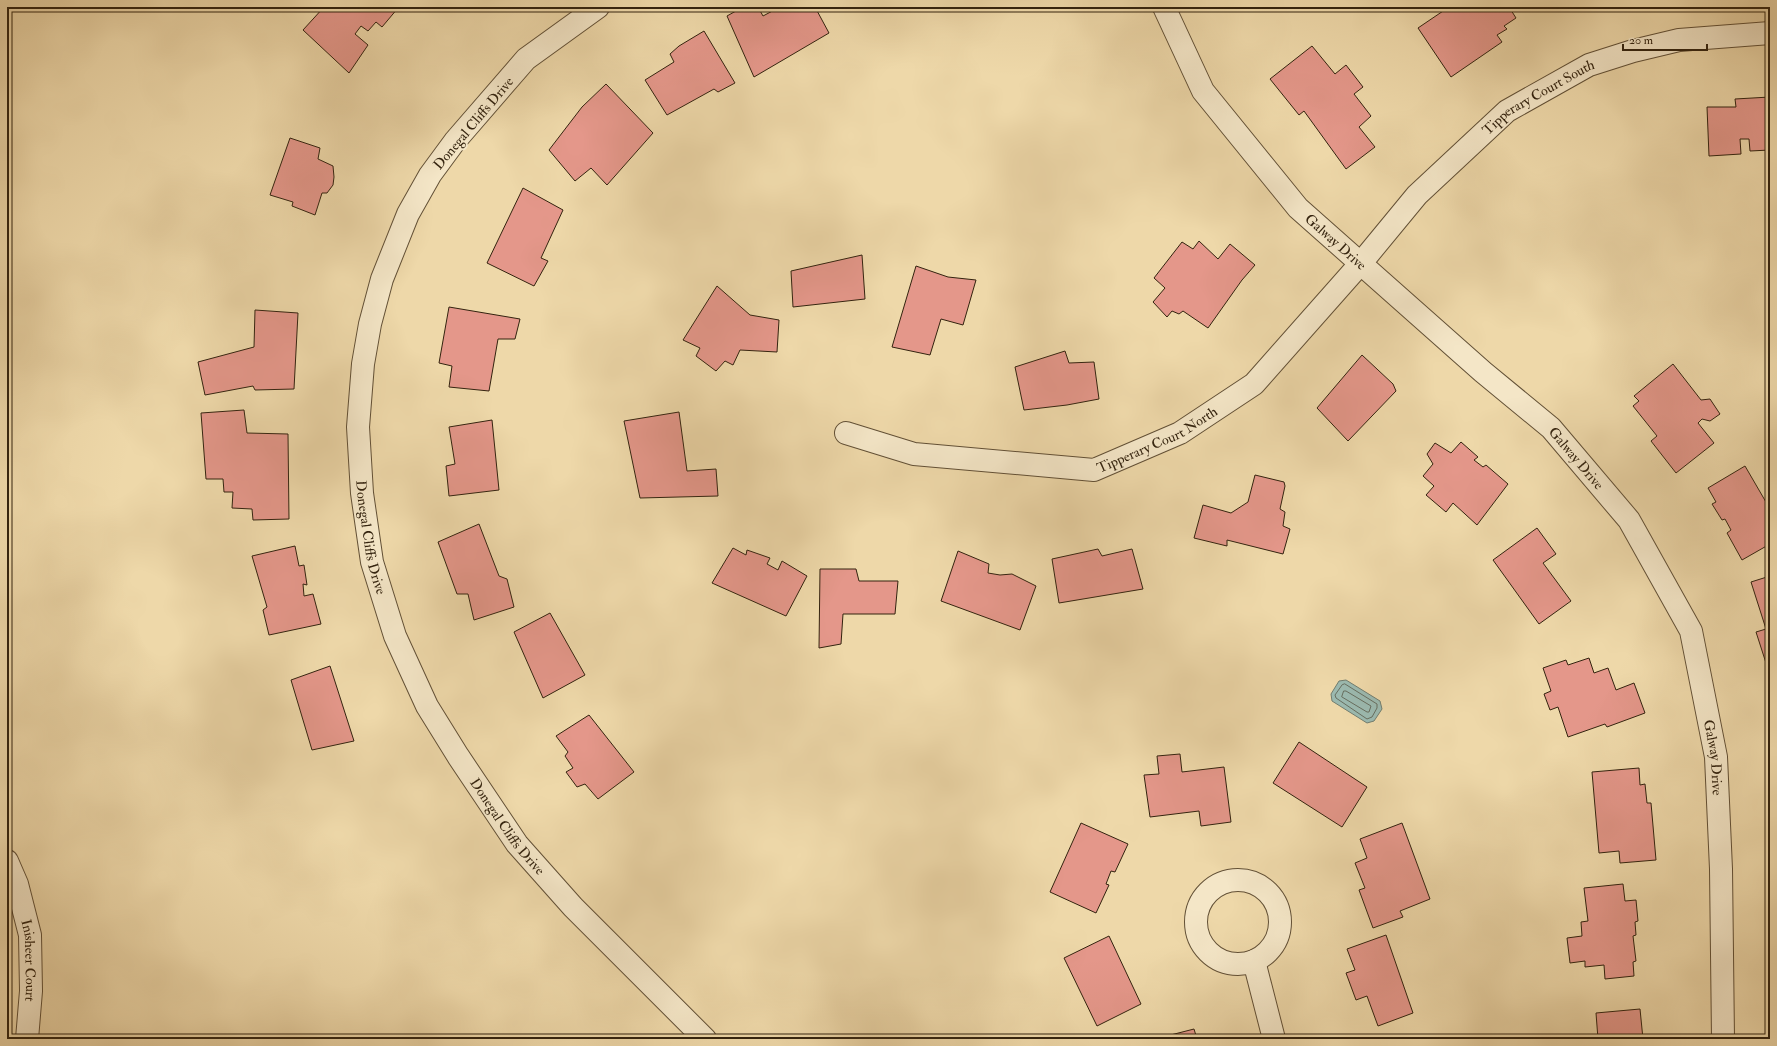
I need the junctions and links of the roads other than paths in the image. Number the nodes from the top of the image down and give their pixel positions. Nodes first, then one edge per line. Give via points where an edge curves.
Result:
1 (598, 7) edge
2 (1164, 7) edge
3 (1770, 33) edge
4 (1361, 263) junction
5 (846, 433) dead end
6 (7, 861) edge
7 (1254, 961) dead end
8 (27, 1039) edge
9 (706, 1039) edge
10 (1274, 1039) edge
11 (1723, 1039) edge

1 - 9 street, Donegal Cliffs Drive via 526,60 455,141 430,175 408,214 382,279 363,364 358,427 362,493 372,562 395,636 427,706 458,756 517,844 573,907
2 - 4 street, Galway Drive via 1203,91 1298,208
3 - 4 street, Tipperary Court South via 1679,40 1589,65 1507,111 1417,195
4 - 5 street, Tipperary Court North via 1254,384 1180,432 1094,470 914,454
4 - 11 street, Galway Drive via 1483,372 1551,428 1629,520 1691,631 1716,757 1721,869
6 - 8 street, Inisheer Court via 17,884 30,935 31,991
7 - 10 street

